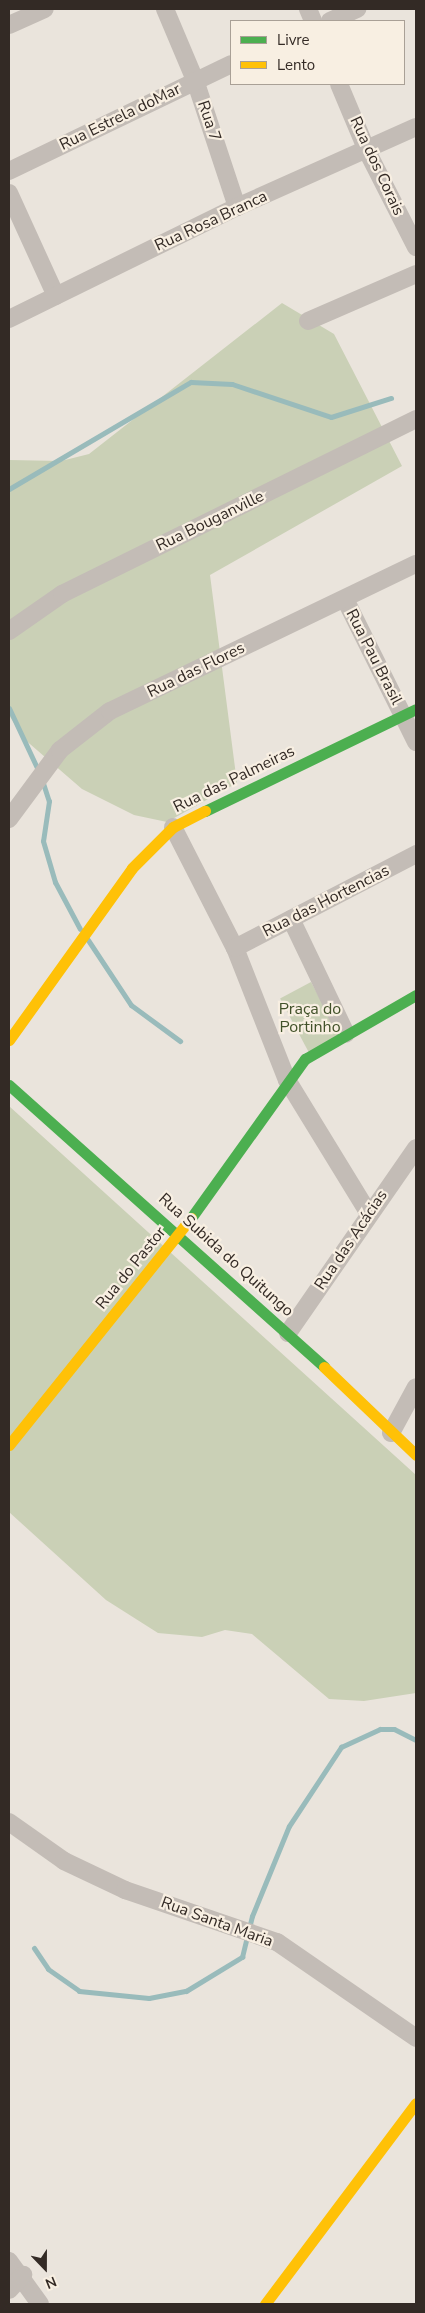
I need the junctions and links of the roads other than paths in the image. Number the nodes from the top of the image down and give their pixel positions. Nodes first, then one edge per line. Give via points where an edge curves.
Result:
1 (45, 9) edge
2 (165, 9) edge
3 (357, 9) edge
4 (332, 20) edge
5 (9, 25) edge
6 (230, 64) edge
7 (195, 80) junction
8 (339, 85) edge
9 (416, 127) edge
10 (367, 151) junction
11 (9, 172) edge
12 (9, 193) edge
13 (237, 207) junction
14 (416, 247) edge
15 (416, 274) edge
16 (56, 296) junction
17 (9, 319) edge
18 (308, 321) dead end
19 (416, 419) edge
20 (416, 564) edge
21 (345, 599) junction
22 (9, 631) edge
23 (410, 712) edge
24 (416, 742) edge
25 (9, 819) edge
26 (173, 827) junction
27 (416, 854) edge
28 (291, 919) junction
29 (235, 948) junction
30 (416, 995) edge
31 (346, 1034) junction
32 (9, 1040) edge
33 (287, 1080) junction
34 (9, 1085) edge
35 (416, 1148) edge
36 (369, 1214) junction
37 (179, 1234) junction
38 (288, 1332) junction
39 (416, 1387) edge
40 (391, 1433) junction
41 (9, 1446) edge
42 (416, 1455) edge
43 (9, 1822) edge
44 (416, 2038) edge
45 (416, 2103) edge
46 (9, 2260) edge
47 (23, 2275) junction
48 (9, 2290) edge
49 (40, 2304) edge
50 (265, 2304) edge

1 - 5 street
2 - 7 street, Rua 7
3 - 4 street
6 - 7 street, Rua Estrela doMar
7 - 11 street, Rua Estrela doMar
7 - 13 street, Rua 7
8 - 10 street, Rua dos Corais
9 - 10 street, Rua Rosa Branca
10 - 13 street, Rua Rosa Branca
10 - 14 street, Rua dos Corais
12 - 16 street
13 - 16 street, Rua Rosa Branca
15 - 18 street
16 - 17 street, Rua Rosa Branca
19 - 22 street, Rua Bouganville via 62,594 22,618
20 - 21 street, Rua das Flores
21 - 23 street, Rua Pau Brasil
21 - 25 street, Rua das Flores via 110,711 60,750
23 - 24 street, Rua Pau Brasil
23 - 26 street, Rua das Palmeiras
26 - 29 street
26 - 32 street, Rua das Palmeiras via 132,868
27 - 28 street, Rua das Hortencias
28 - 29 street, Rua das Hortencias
28 - 31 street
29 - 33 street
30 - 31 street, Rua do Pastor
31 - 33 street, Rua do Pastor via 305,1059
33 - 36 street
33 - 37 street, Rua do Pastor
34 - 37 street, Rua Subida do Quitungo
35 - 36 street, Rua das Acácias
36 - 38 street, Rua das Acácias
37 - 38 street, Rua Subida do Quitungo
37 - 41 street, Rua do Pastor
38 - 40 street, Rua Subida do Quitungo
39 - 40 street
40 - 42 street, Rua Subida do Quitungo
43 - 44 street, Rua Santa Maria via 64,1861 125,1890 277,1942
45 - 50 street
46 - 47 street
47 - 48 street
47 - 49 street

